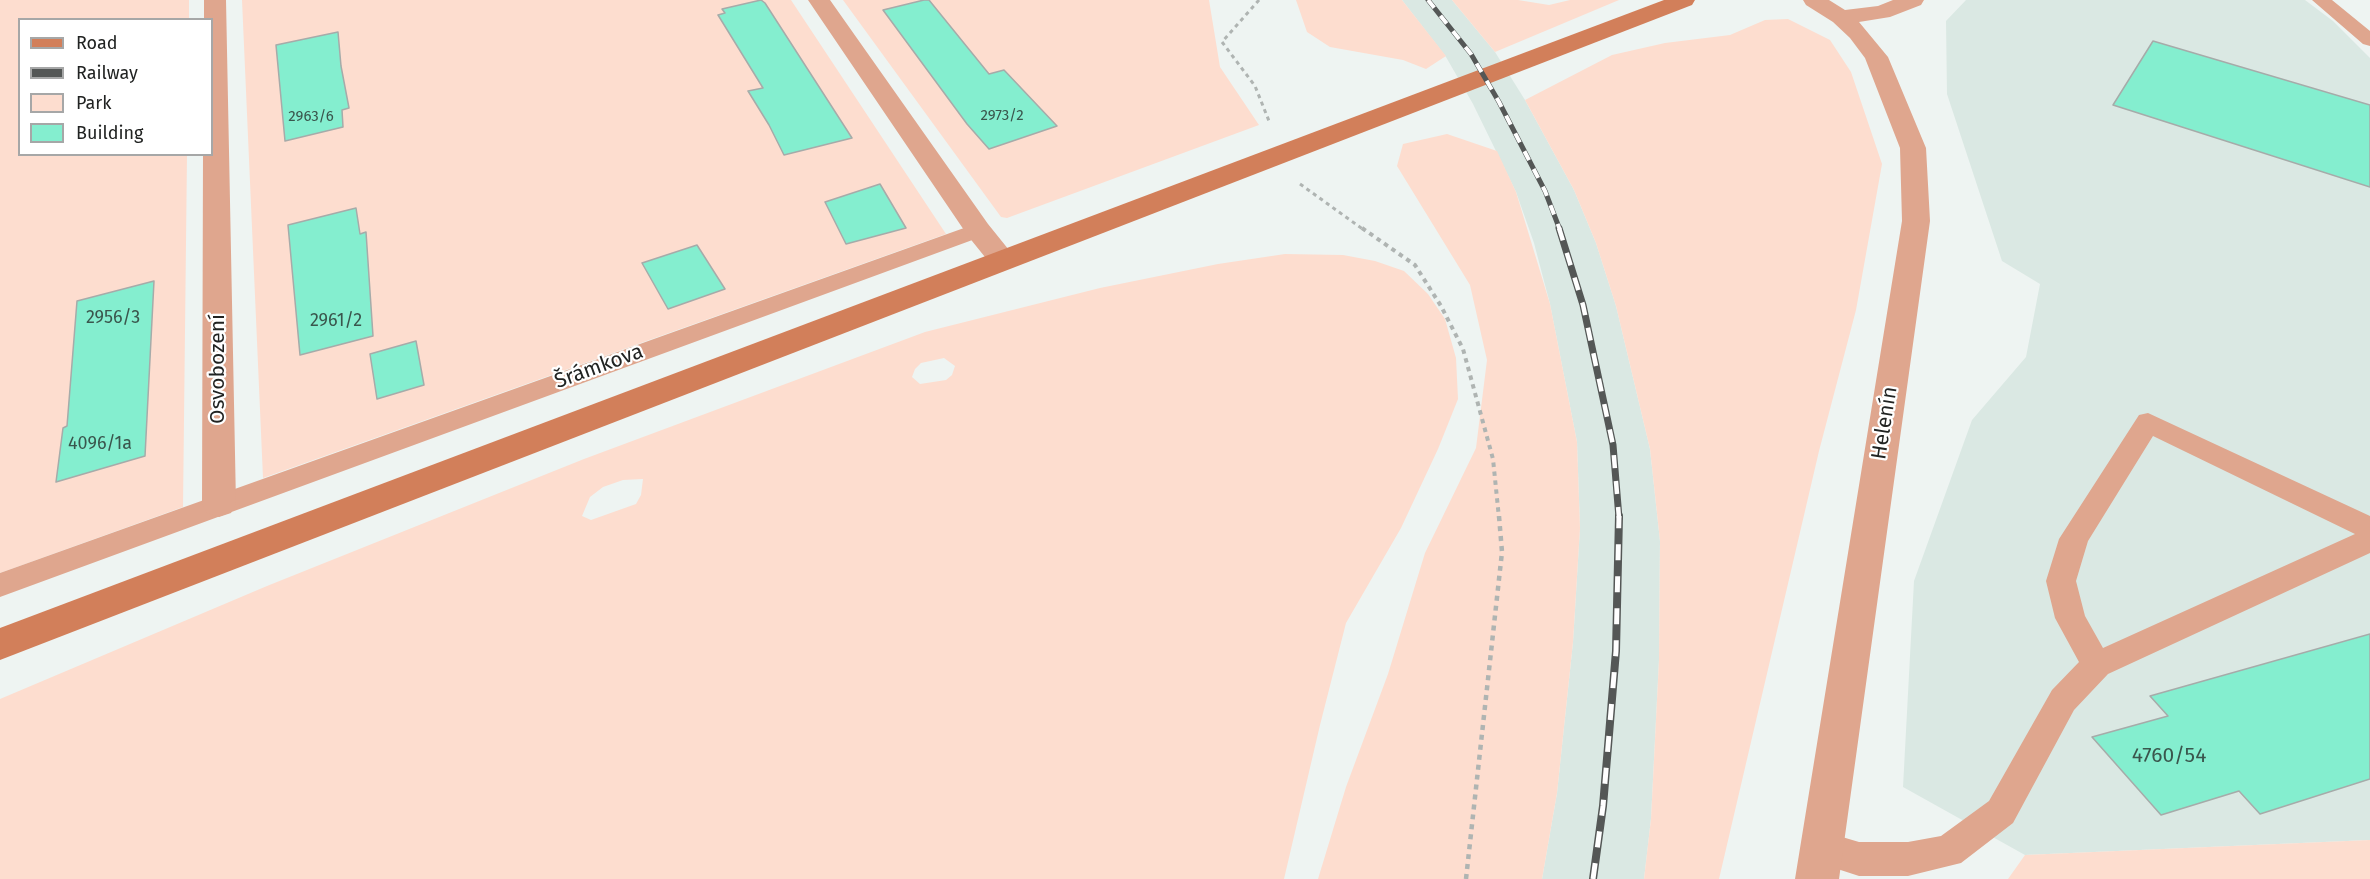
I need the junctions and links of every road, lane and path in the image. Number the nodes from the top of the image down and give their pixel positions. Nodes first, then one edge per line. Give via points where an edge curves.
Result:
1 (215, 0) edge
2 (819, 0) edge
3 (1259, 0) edge
4 (1684, 0) edge
5 (1913, 0) edge
6 (2321, 0) edge
7 (1827, 8) edge
8 (2370, 40) edge
9 (1282, 152) junction
10 (978, 230) junction
11 (1003, 261) junction
12 (219, 504) junction
13 (2370, 530) edge
14 (2370, 540) edge
15 (0, 585) edge
16 (0, 644) edge
17 (2097, 665) junction
18 (1819, 864) edge
19 (1466, 879) edge

1 - 12 street, Osvobození
2 - 10 street
3 - 9 path via 1222,42 1255,86
4 - 9 main road
5 - 7 street via 1882,12
6 - 8 lane
7 - 18 street, Helenín via 1858,33 1876,57 1913,148 1916,221
9 - 11 main road
9 - 19 path via 1303,188 1415,265 1463,349 1493,459 1502,552
10 - 11 street
10 - 12 lane, Šrámkova
11 - 16 main road
12 - 15 lane
13 - 17 lane via 2148,422 2074,539 2061,581 2070,618
14 - 17 lane
17 - 18 lane via 2063,700 2001,812 1949,851 1908,859

